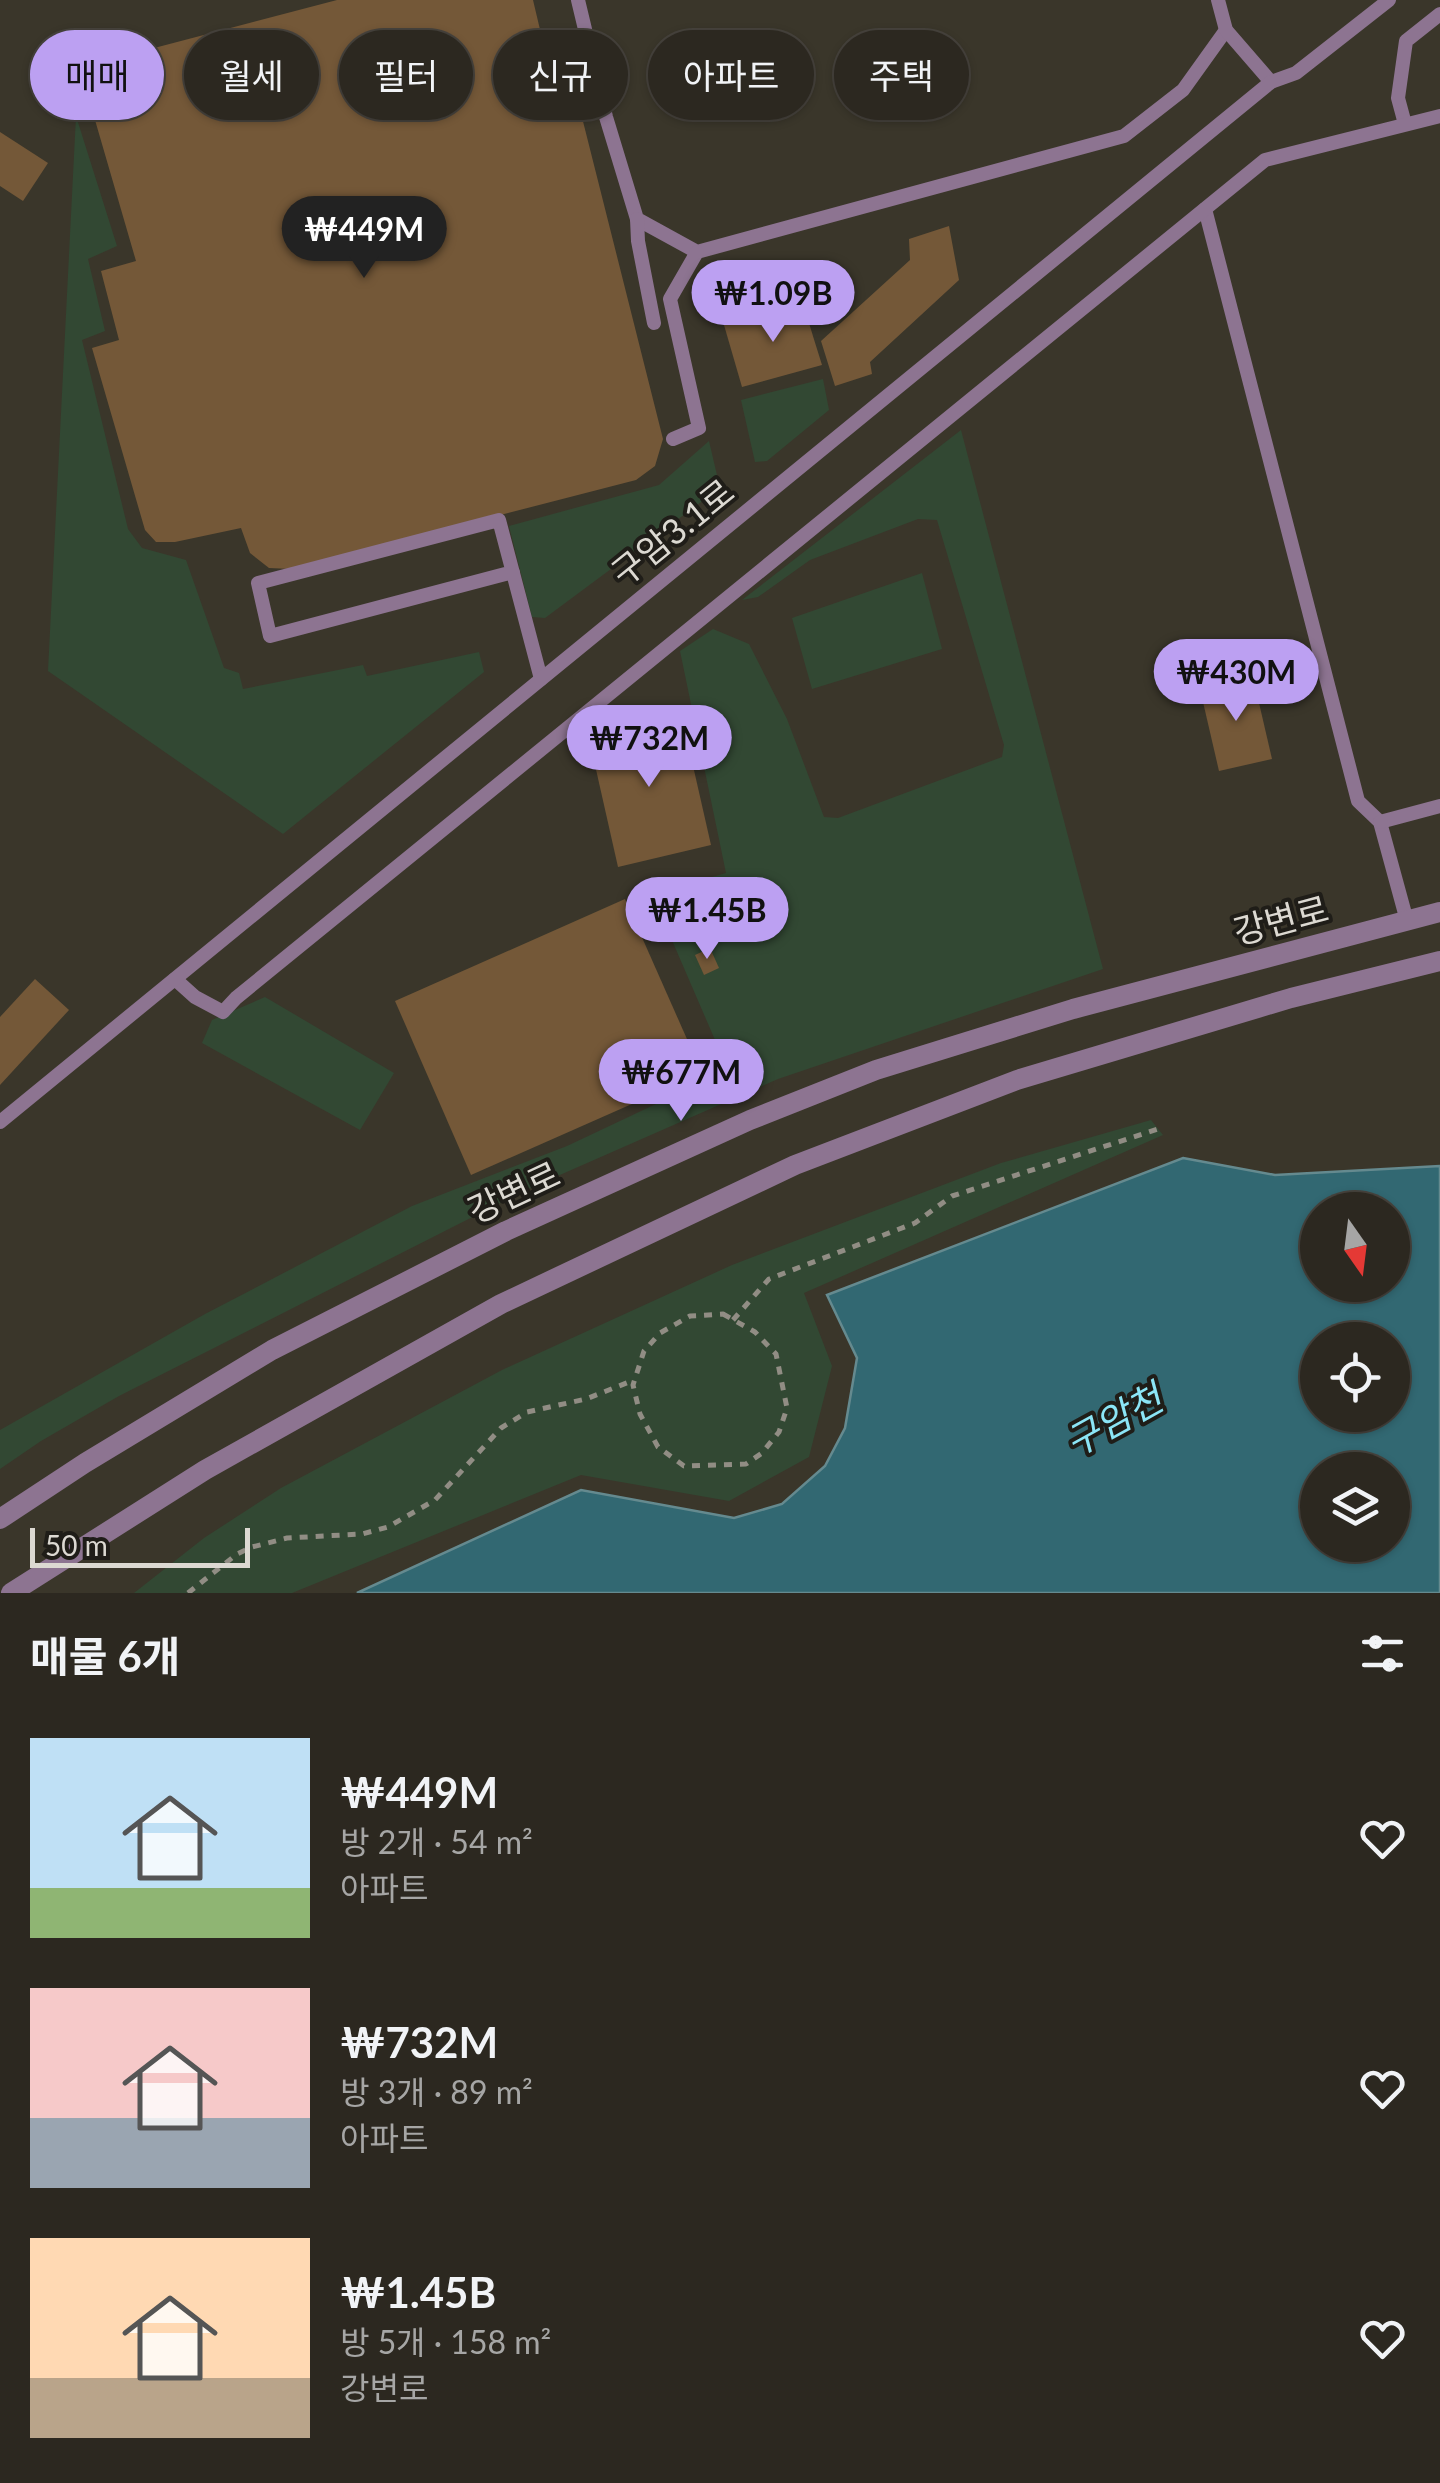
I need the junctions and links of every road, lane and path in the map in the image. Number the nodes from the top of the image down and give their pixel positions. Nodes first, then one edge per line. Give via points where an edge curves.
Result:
1 (578, 0) edge
2 (1218, 0) edge
3 (1389, 0) edge
4 (1440, 14) edge
5 (1226, 30) junction
6 (1272, 82) junction
7 (1440, 116) edge
8 (1404, 124) junction
9 (1206, 209) junction
10 (637, 219) junction
11 (697, 252) junction
12 (654, 323) dead end
13 (673, 439) dead end
14 (512, 572) junction
15 (542, 679) junction
16 (1440, 806) edge
17 (1380, 822) junction
18 (1440, 912) edge
19 (1407, 922) junction
20 (1440, 961) edge
21 (175, 979) junction
22 (0, 1122) edge
23 (1158, 1129) dead end
24 (732, 1320) junction
25 (634, 1380) junction
26 (0, 1519) edge
27 (11, 1593) edge
28 (188, 1593) edge

1 - 10 lane
2 - 5 lane
3 - 6 lane, 구암3.1로 via 1296,73
4 - 8 lane via 1406,41 1398,98
5 - 6 lane
5 - 11 lane via 1183,90 1124,136
6 - 15 lane, 구암3.1로
7 - 8 lane
8 - 9 lane via 1265,160
9 - 17 lane via 1358,801
9 - 21 lane via 223,1012
10 - 11 lane
10 - 12 lane
11 - 13 lane via 670,299 699,428
14 - 14 lane via 499,520 258,583 270,636
14 - 15 lane
15 - 21 lane, 구암3.1로
16 - 17 lane
17 - 19 lane
18 - 19 street, 강변로
19 - 26 street, 강변로 via 1074,1009 876,1070 750,1120 506,1231 272,1350
20 - 27 street via 1017,1080 795,1165 501,1304 205,1470
21 - 22 lane, 구암3.1로
23 - 24 path via 952,1196 915,1223 769,1279
24 - 25 path via 723,1314 690,1316 660,1333 644,1351
24 - 25 path via 776,1354 787,1408 779,1432 746,1464 684,1466 658,1447 640,1414
25 - 28 path via 527,1412 474,1454 436,1500 388,1527 252,1547

